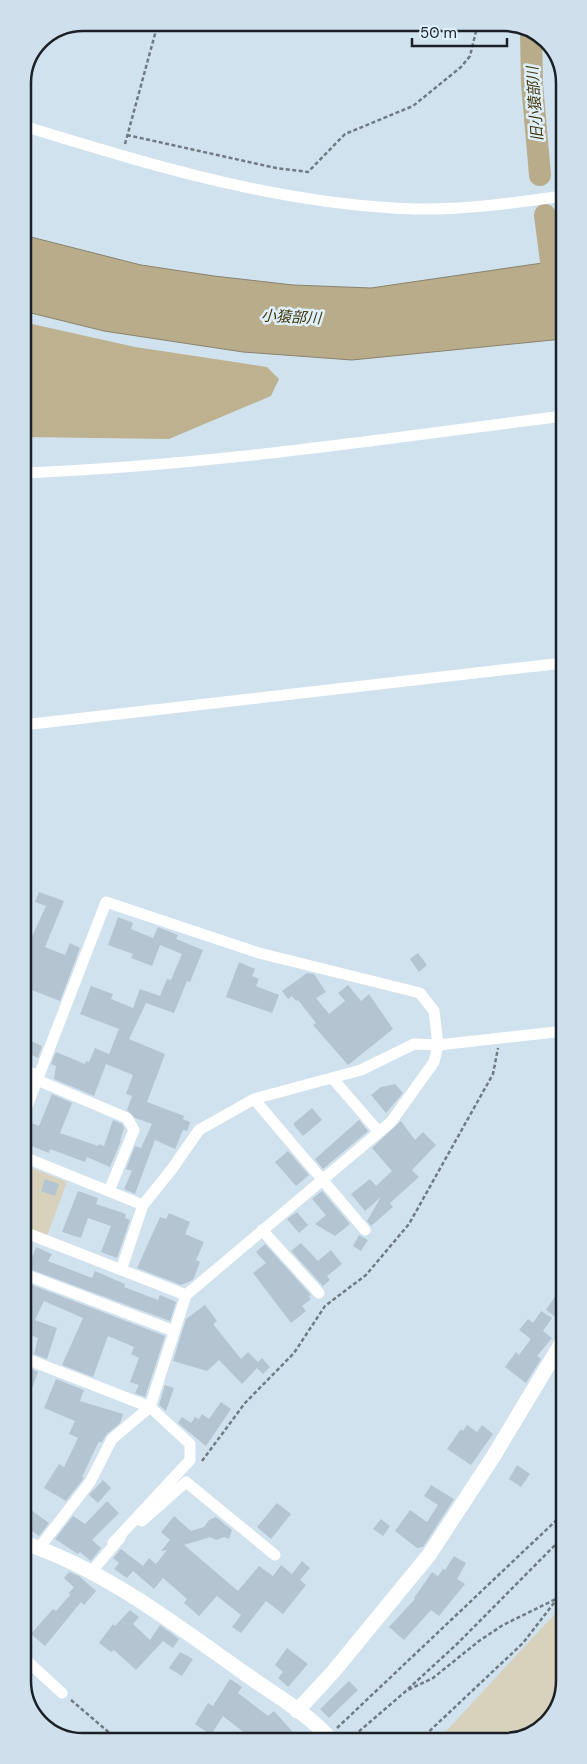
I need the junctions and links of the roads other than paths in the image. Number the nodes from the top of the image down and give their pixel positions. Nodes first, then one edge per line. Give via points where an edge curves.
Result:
1 (31, 128) edge
2 (556, 197) edge
3 (556, 417) edge
4 (31, 473) edge
5 (556, 664) edge
6 (31, 724) edge
7 (556, 1032) edge
8 (438, 1045) junction
9 (31, 1074) edge
10 (38, 1078) junction
11 (333, 1078) junction
12 (31, 1096) edge
13 (254, 1099) junction
14 (379, 1132) junction
15 (31, 1160) edge
16 (322, 1182) junction
17 (108, 1191) junction
18 (143, 1205) junction
19 (262, 1230) junction
20 (365, 1230) dead end
21 (31, 1235) edge
22 (121, 1270) junction
23 (31, 1277) edge
24 (319, 1294) dead end
25 (186, 1295) junction
26 (174, 1331) junction
27 (556, 1352) edge
28 (31, 1361) edge
29 (150, 1407) junction
30 (113, 1543) junction
31 (31, 1545) edge
32 (39, 1548) junction
33 (275, 1555) dead end
34 (92, 1571) junction
35 (31, 1664) edge
36 (62, 1693) road end
37 (297, 1711) junction
38 (323, 1733) edge

1 - 2 street via 167,169 257,190 353,205 417,209 505,204
3 - 4 street via 283,452 141,467
5 - 6 street
7 - 8 street
8 - 10 street via 434,1011 420,993 260,953 106,902
8 - 11 street via 414,1044 361,1070
8 - 14 street via 434,1062 400,1110
9 - 10 street
10 - 12 street
10 - 17 street via 127,1118 132,1124 134,1130
11 - 13 street
11 - 14 street
13 - 16 street
13 - 18 street via 199,1130
14 - 16 street
15 - 17 street
16 - 19 street
16 - 20 street
17 - 18 street
18 - 22 street
19 - 24 street
19 - 25 street
21 - 22 street
22 - 25 street
23 - 26 street
25 - 26 street
26 - 29 street
27 - 37 street via 429,1555
28 - 29 street
29 - 30 street via 190,1444 190,1460
29 - 32 street via 112,1440 90,1482
30 - 33 street via 186,1482
30 - 34 street
31 - 32 street
32 - 34 street
34 - 37 street
35 - 36 street
37 - 38 street

